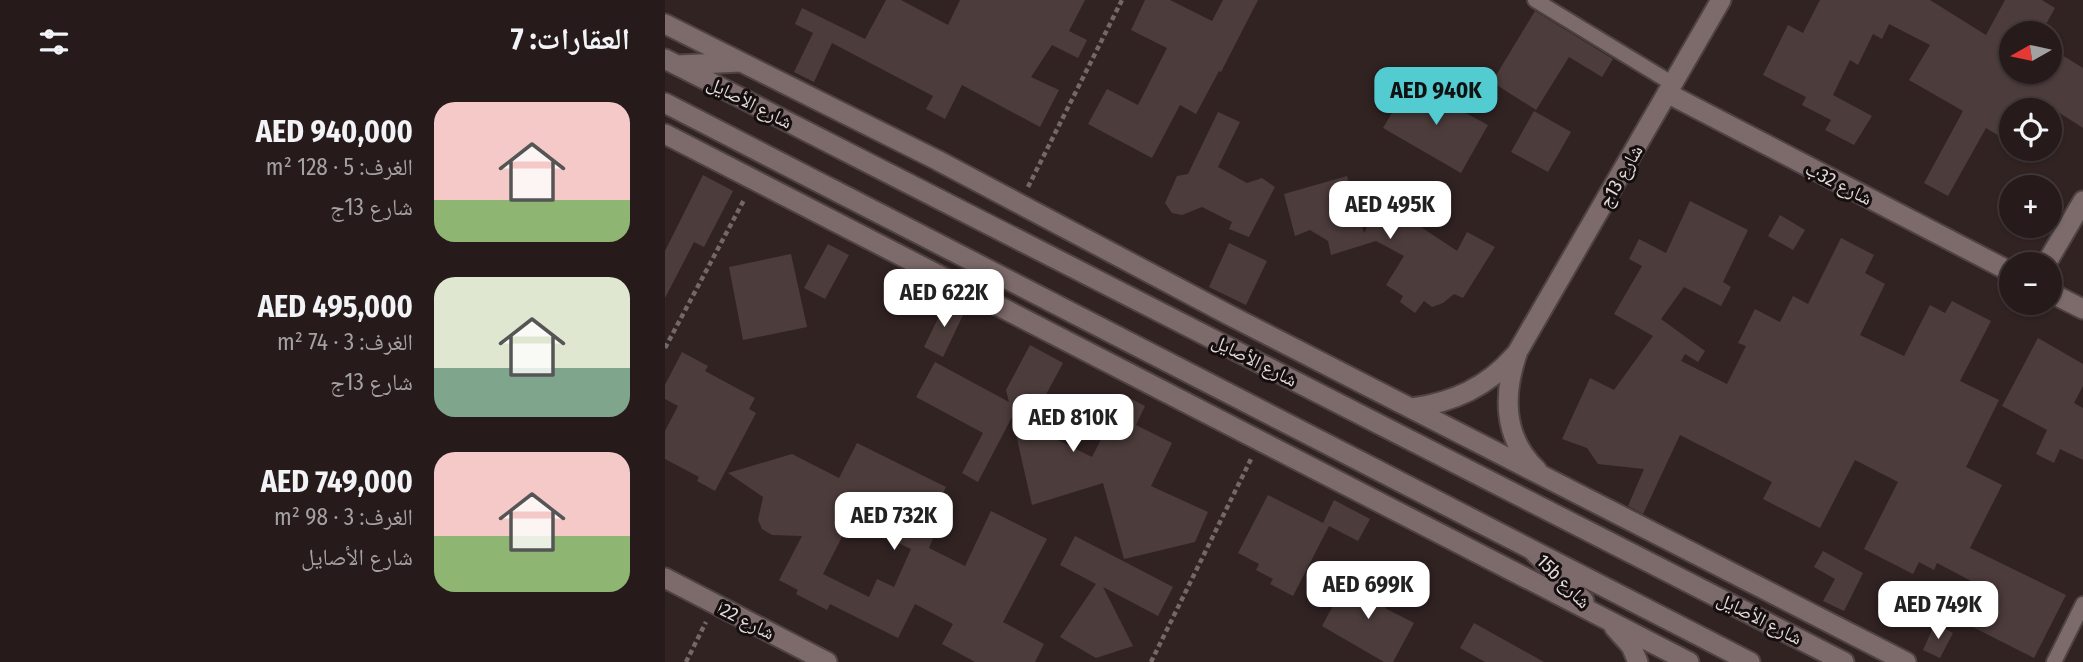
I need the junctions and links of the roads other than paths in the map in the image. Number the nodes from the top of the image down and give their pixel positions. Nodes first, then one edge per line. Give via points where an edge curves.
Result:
1 (1535, 0) edge
2 (1721, 0) edge
3 (665, 23) edge
4 (671, 62) edge
5 (740, 62) junction
6 (1670, 89) junction
7 (665, 103) edge
8 (665, 134) edge
9 (2083, 201) edge
10 (2053, 252) edge
11 (1999, 266) edge
12 (2062, 298) edge
13 (2083, 309) edge
14 (1518, 351) junction
15 (1412, 408) junction
16 (1546, 478) junction
17 (1529, 547) junction
18 (665, 578) edge
19 (2083, 604) edge
20 (1598, 615) junction
21 (827, 662) edge
22 (1638, 662) edge
23 (1689, 662) edge
24 (1750, 662) edge
25 (1844, 662) edge
26 (1906, 662) edge
27 (2054, 662) edge

1 - 6 lane
2 - 6 street, شارع 13ج
3 - 5 street
4 - 5 street
4 - 25 street, شارع الأصايل
5 - 15 street
6 - 11 street, شارع 32ب
6 - 14 street, شارع 13ج
7 - 17 street, شارع الأصايل
8 - 20 street
9 - 10 street
12 - 13 street
14 - 15 street, شارع 13ج via 1481,386 1436,405
14 - 16 street, شارع 13ج via 1507,391 1512,431 1520,449
15 - 16 street
16 - 26 street
17 - 20 street, 15b شارع
17 - 24 street, شارع الأصايل
18 - 21 street, شارع 22ا
19 - 27 lane
20 - 22 street via 1622,635
20 - 23 street

